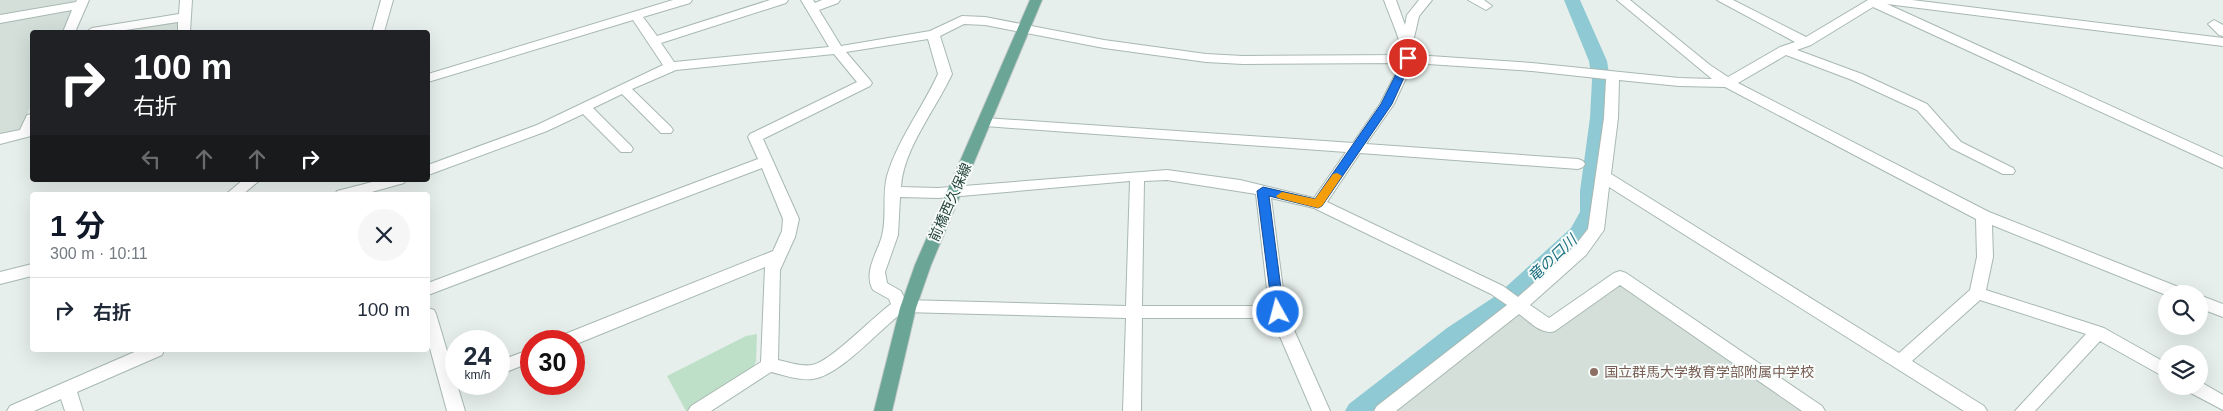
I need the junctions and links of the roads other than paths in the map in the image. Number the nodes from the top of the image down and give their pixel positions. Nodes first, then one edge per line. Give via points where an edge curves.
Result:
1 (186, 0) edge
2 (387, 0) edge
3 (686, 0) edge
4 (782, 0) edge
5 (834, 0) edge
6 (1036, 0) edge
7 (1390, 0) edge
8 (1426, 0) edge
9 (1474, 0) edge
10 (1623, 0) edge
11 (1723, 0) edge
12 (1871, 1) edge
13 (82, 2) edge
14 (810, 4) edge
15 (1486, 6) dead end
16 (636, 15) junction
17 (184, 16) junction
18 (0, 19) edge
19 (1024, 29) junction
20 (70, 30) edge
21 (104, 30) edge
22 (184, 30) edge
23 (379, 30) edge
24 (934, 34) junction
25 (654, 41) junction
26 (1407, 42) junction
27 (1806, 42) junction
28 (2223, 42) edge
29 (837, 50) junction
30 (1784, 50) junction
31 (1408, 58) junction
32 (671, 67) junction
33 (1613, 76) junction
34 (430, 77) edge
35 (1728, 83) junction
36 (623, 88) junction
37 (584, 107) junction
38 (985, 122) junction
39 (30, 123) edge
40 (666, 130) dead end
41 (0, 139) edge
42 (1356, 148) junction
43 (626, 149) dead end
44 (767, 161) junction
45 (2223, 163) edge
46 (1578, 164) dead end
47 (430, 169) edge
48 (2008, 171) dead end
49 (1137, 176) junction
50 (1603, 176) junction
51 (250, 182) edge
52 (392, 187) edge
53 (1263, 191) junction
54 (236, 192) edge
55 (361, 192) edge
56 (892, 192) junction
57 (956, 192) junction
58 (1318, 204) junction
59 (1984, 216) junction
60 (776, 256) junction
61 (30, 270) edge
62 (0, 278) edge
63 (2158, 285) edge
64 (430, 288) edge
65 (1977, 293) junction
66 (1517, 304) junction
67 (2208, 305) edge
68 (904, 307) junction
69 (2223, 311) edge
70 (1134, 312) junction
71 (1278, 312) junction
72 (430, 319) edge
73 (2098, 332) junction
74 (585, 333) edge
75 (151, 352) edge
76 (445, 359) edge
77 (1900, 362) junction
78 (768, 365) junction
79 (2158, 366) edge
80 (67, 389) junction
81 (2208, 394) edge
82 (455, 395) edge
83 (2223, 403) edge
84 (16, 411) edge
85 (74, 411) edge
86 (456, 411) edge
87 (697, 411) edge
88 (884, 411) edge
89 (1132, 411) edge
90 (1321, 411) edge
91 (1383, 411) edge
92 (1816, 411) edge
93 (1978, 411) edge
94 (2024, 411) edge

1 - 17 street
2 - 23 street
3 - 16 street
4 - 25 street
5 - 14 street
6 - 19 main road, 前橋西久保線
7 - 26 street
8 - 26 street via 1413,15
9 - 15 street
10 - 35 street
11 - 27 street
12 - 27 street
12 - 28 street
12 - 45 street
13 - 18 street
13 - 20 street
14 - 29 street
16 - 25 street
16 - 34 street
17 - 21 street
17 - 22 street
19 - 24 street via 962,20
19 - 31 street via 1206,58
19 - 38 main road, 前橋西久保線
24 - 29 street
24 - 56 street via 945,74 903,151
25 - 32 street
26 - 31 street
27 - 30 street
29 - 32 street
29 - 44 street via 865,83 755,137
30 - 35 street
30 - 48 street via 1857,77 1922,107 1956,145
31 - 33 street
31 - 42 street via 1386,104
32 - 36 street
33 - 35 street
33 - 50 street
35 - 59 street
36 - 37 street
36 - 40 street
37 - 43 street
37 - 47 street via 542,128
38 - 42 street
38 - 57 main road, 前橋西久保線
39 - 41 street via 26,133
42 - 46 street
42 - 58 street
44 - 60 street via 792,227
44 - 64 street
49 - 53 street via 1167,175
49 - 57 street
49 - 70 street
50 - 66 street via 1596,230 1580,251
50 - 77 street
51 - 54 street
52 - 55 street
53 - 58 street
53 - 71 street
56 - 57 street
56 - 68 street via 890,236 877,272 879,286 895,296
57 - 68 main road, 前橋西久保線
58 - 66 street via 1496,290
59 - 63 street
59 - 65 street via 1985,257
60 - 74 street
60 - 78 street via 772,270
61 - 62 street
65 - 73 street
65 - 77 street
66 - 91 street
66 - 92 street via 1549,327 1620,277
67 - 69 street
68 - 70 street
68 - 78 street via 889,313 833,362 815,372
68 - 88 main road, 前橋西久保線
70 - 71 street
70 - 89 street
71 - 90 street
72 - 76 street
73 - 79 street
73 - 94 street
75 - 80 street
77 - 93 street
78 - 87 street
80 - 84 street
80 - 85 street
81 - 83 street
82 - 86 street

